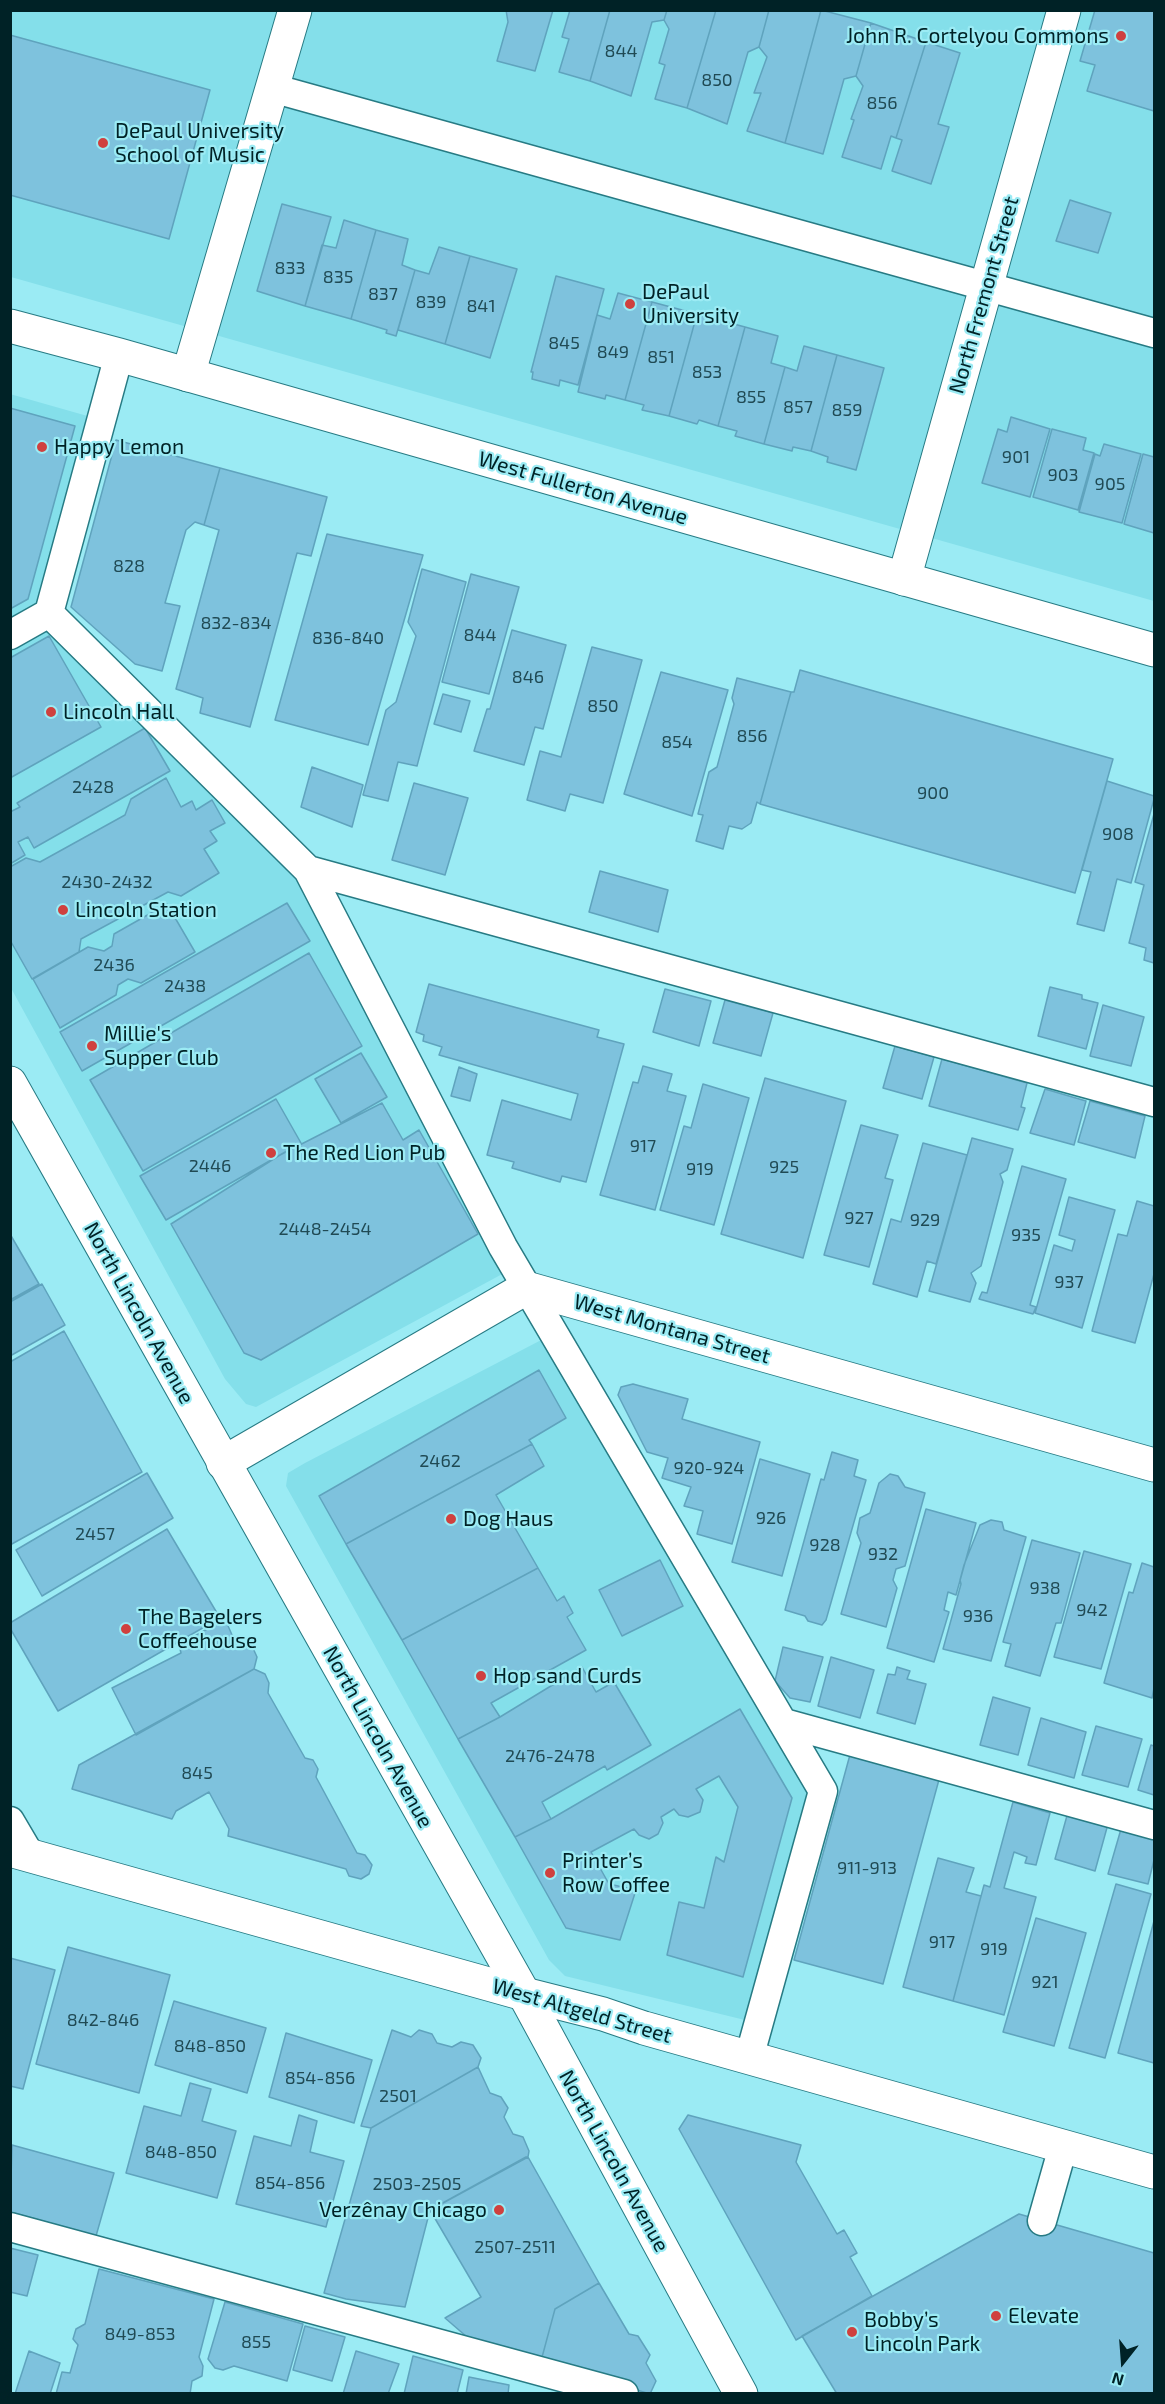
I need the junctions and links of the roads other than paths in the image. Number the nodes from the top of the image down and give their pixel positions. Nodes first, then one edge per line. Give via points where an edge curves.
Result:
1 (295, 10) edge
2 (1064, 10) edge
3 (272, 88) junction
4 (987, 286) junction
5 (10, 326) edge
6 (1155, 333) edge
7 (119, 355) junction
8 (188, 375) junction
9 (904, 579) junction
10 (49, 613) junction
11 (10, 635) edge
12 (1155, 650) edge
13 (308, 870) junction
14 (10, 1083) edge
15 (1155, 1102) edge
16 (526, 1288) junction
17 (224, 1463) junction
18 (1155, 1465) edge
19 (784, 1723) junction
20 (10, 1821) edge
21 (1155, 1825) edge
22 (20, 1852) edge
23 (524, 1994) junction
24 (749, 2058) junction
25 (1063, 2147) junction
26 (1155, 2172) edge
27 (1042, 2221) dead end
28 (10, 2226) edge
29 (624, 2394) edge
30 (741, 2394) edge

1 - 3 street
2 - 4 street, North Fremont Street
3 - 4 lane
3 - 8 street
4 - 6 lane
4 - 9 street, North Fremont Street
5 - 7 street, West Fullerton Avenue
7 - 8 street, West Fullerton Avenue
7 - 10 lane
8 - 9 street, West Fullerton Avenue
9 - 12 street, West Fullerton Avenue
10 - 11 lane
10 - 13 lane
13 - 15 lane
13 - 16 lane
14 - 17 street, North Lincoln Avenue
16 - 17 street
16 - 18 street, West Montana Street
16 - 19 lane
17 - 23 street, North Lincoln Avenue
19 - 21 lane
19 - 24 lane via 823,1791
20 - 22 lane
22 - 23 street, West Altgeld Street
23 - 24 street, West Altgeld Street
23 - 30 street, North Lincoln Avenue
24 - 25 street, West Altgeld Street
25 - 26 street, West Altgeld Street
25 - 27 lane
28 - 29 lane

